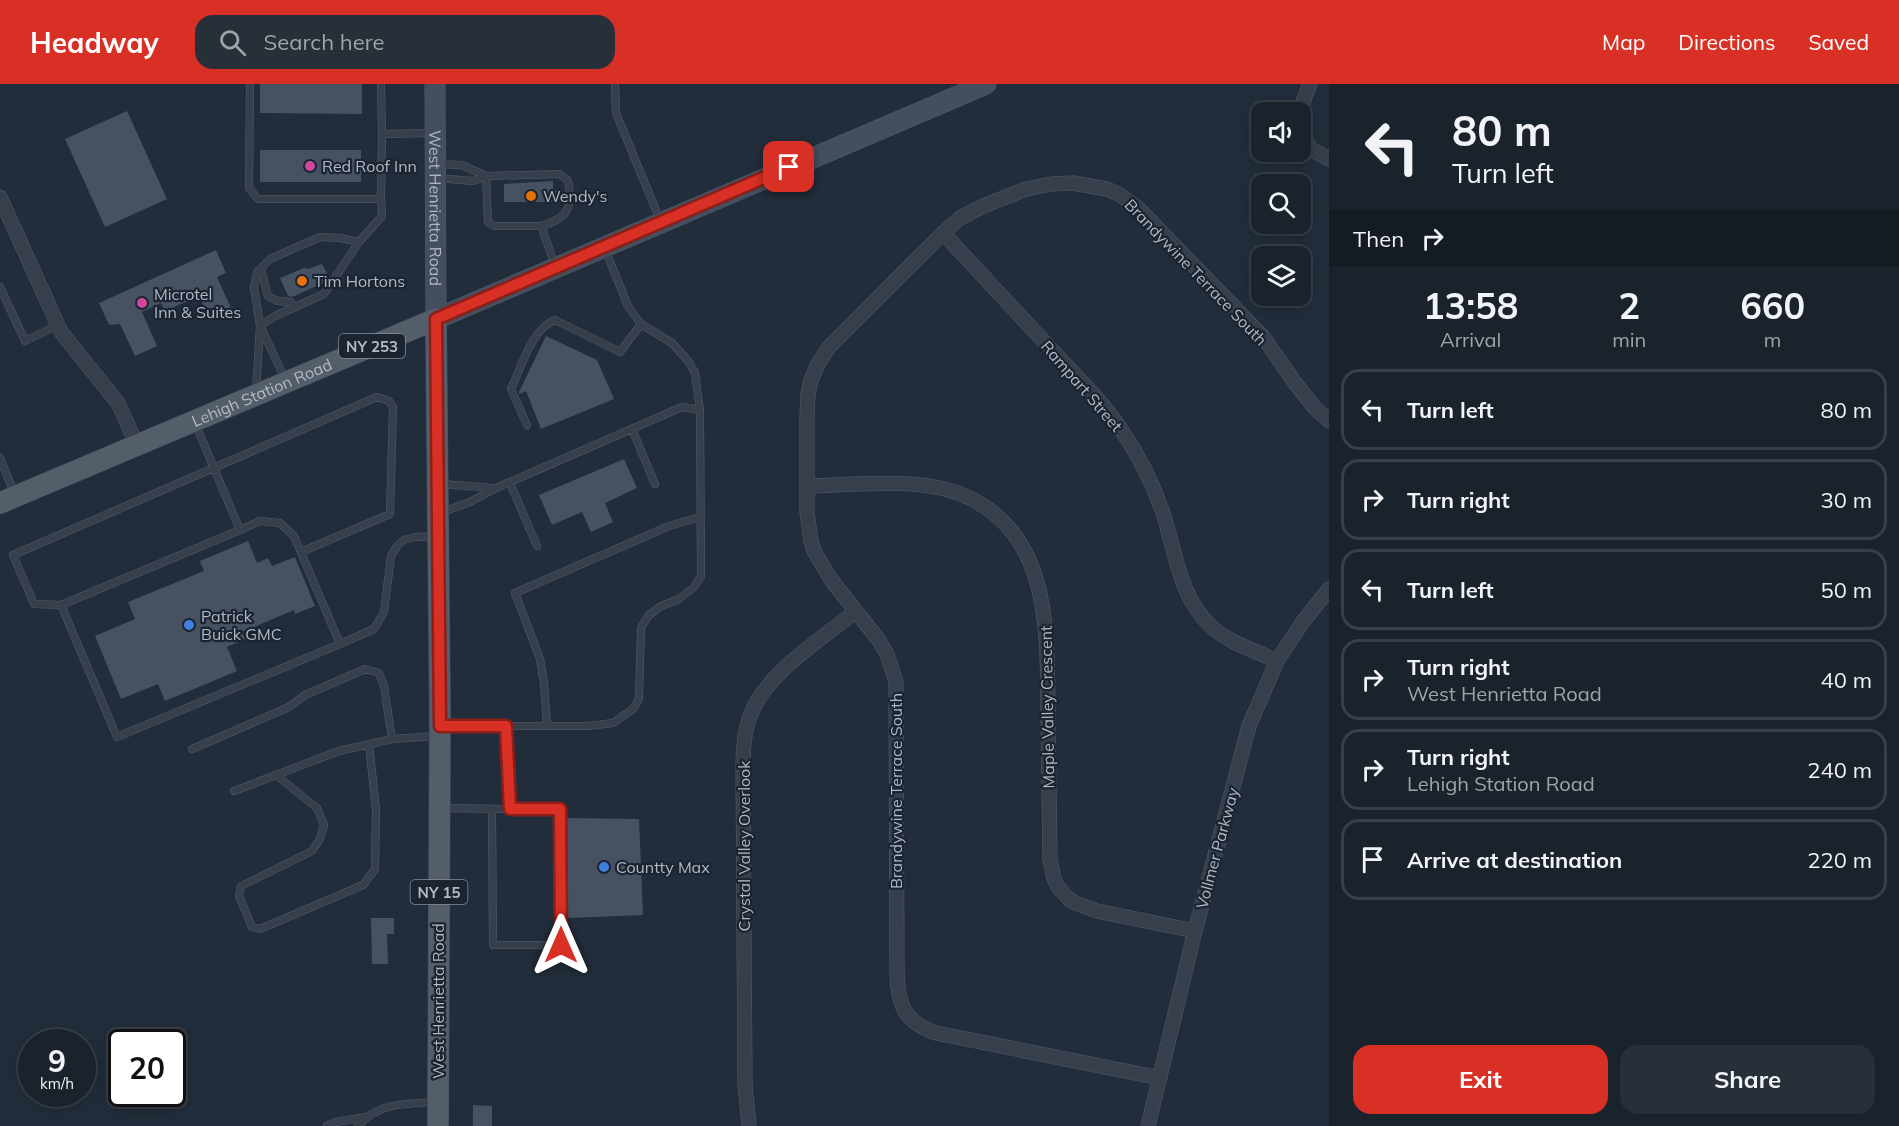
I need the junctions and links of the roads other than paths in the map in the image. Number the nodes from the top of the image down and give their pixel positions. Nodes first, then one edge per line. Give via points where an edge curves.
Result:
1 (250, 84) edge
2 (381, 84) edge
3 (615, 84) edge
4 (986, 84) edge
5 (1310, 84) edge
6 (437, 85) edge
7 (435, 133) junction
8 (382, 134) junction
9 (1329, 159) edge
10 (435, 171) junction
11 (486, 176) junction
12 (0, 197) edge
13 (381, 199) junction
14 (661, 222) junction
15 (541, 226) junction
16 (943, 232) junction
17 (359, 242) junction
18 (604, 247) junction
19 (556, 267) junction
20 (261, 268) junction
21 (0, 287) edge
22 (294, 308) junction
23 (436, 319) junction
24 (641, 324) junction
25 (58, 325) junction
26 (260, 326) junction
27 (286, 382) junction
28 (256, 395) junction
29 (700, 410) junction
30 (194, 421) junction
31 (1329, 421) edge
32 (527, 425) dead end
33 (632, 429) junction
34 (137, 445) junction
35 (0, 458) edge
36 (214, 468) junction
37 (510, 483) junction
38 (437, 484) junction
39 (655, 484) dead end
40 (808, 486) junction
41 (496, 488) junction
42 (8, 500) edge
43 (438, 513) junction
44 (700, 517) junction
45 (240, 530) junction
46 (438, 536) junction
47 (537, 546) dead end
48 (301, 552) junction
49 (1329, 589) edge
50 (61, 605) junction
51 (855, 612) junction
52 (340, 644) junction
53 (1277, 661) junction
54 (506, 726) junction
55 (547, 726) junction
56 (440, 731) junction
57 (392, 739) junction
58 (369, 744) junction
59 (192, 749) dead end
60 (276, 775) junction
61 (234, 790) dead end
62 (439, 808) junction
63 (492, 809) junction
64 (510, 809) junction
65 (1195, 932) junction
66 (1160, 1078) junction
67 (438, 1102) junction
68 (366, 1117) junction
69 (327, 1126) edge
70 (358, 1126) edge
71 (438, 1126) edge
72 (749, 1126) edge
73 (1148, 1126) edge

1 - 13 lane via 249,188 258,199
2 - 8 lane
3 - 14 lane via 616,113
4 - 14 street, Lehigh Station Road
5 - 9 street via 1304,102 1305,137 1311,149
6 - 7 street, West Henrietta Road / NY 15
7 - 8 lane
7 - 10 street, West Henrietta Road / NY 15
8 - 13 lane
10 - 11 lane via 473,181
10 - 11 lane via 462,165
10 - 23 street, West Henrietta Road / NY 15
11 - 15 lane via 488,222 494,226
11 - 15 lane via 565,177 569,186 566,211 555,222
12 - 25 street
13 - 17 lane via 382,216
14 - 18 street, Lehigh Station Road
15 - 19 lane
16 - 31 street, Brandywine Terrace South via 981,207 1026,189 1073,183 1120,195 1138,208 1264,338 1295,383
16 - 40 street, Brandywine Terrace South via 829,347 818,364 808,395
16 - 53 street, Rampart Street via 1121,429 1155,492 1183,581 1201,616 1215,630
17 - 20 lane via 320,237 270,258
17 - 22 lane via 324,294
18 - 19 street, Lehigh Station Road
18 - 24 lane via 628,306
19 - 23 street, Lehigh Station Road
20 - 22 lane via 268,296 291,302
20 - 26 lane via 254,287
21 - 25 lane via 25,341
22 - 26 lane
23 - 27 main road, Lehigh Station Road / NY 253
23 - 38 main road, West Henrietta Road / NY 15
24 - 29 lane via 672,343 689,362 696,373
24 - 32 lane via 620,352 555,320 547,323 537,333 511,389
25 - 34 street via 118,403
26 - 27 lane
26 - 28 lane
27 - 28 main road, Lehigh Station Road / NY 253
28 - 30 main road, Lehigh Station Road / NY 253
29 - 33 lane via 682,407
29 - 44 lane
30 - 34 main road, Lehigh Station Road / NY 253
30 - 36 lane
33 - 37 lane
33 - 39 lane
34 - 42 main road, Lehigh Station Road / NY 253
35 - 42 lane
36 - 45 lane
36 - 48 lane via 377,397 389,401 393,406 390,514
36 - 50 lane via 13,555 34,604
37 - 41 lane
37 - 47 lane
38 - 41 lane
38 - 43 main road, West Henrietta Road / NY 15
40 - 51 street, Brandywine Terrace South via 807,512 814,551
40 - 65 street, Maple Valley Crescent via 895,484 938,488 977,502 1011,529 1034,570 1046,625 1050,859 1054,879 1064,894 1078,904
41 - 43 lane
43 - 46 main road, West Henrietta Road / NY 15
44 - 55 lane via 701,576 679,599 648,616 641,628 639,699 633,709 612,723
44 - 55 lane via 669,526 515,593 540,658
45 - 48 lane via 260,522 280,523 294,536
45 - 50 lane
46 - 52 lane via 415,537 398,545 391,556 384,612 374,629
46 - 56 main road, West Henrietta Road / NY 15
48 - 52 lane
49 - 53 street, Vollmer Parkway
50 - 52 lane via 117,737
51 - 66 street, Brandywine Terrace South via 887,654 896,682 897,973 900,997 911,1020 936,1033
51 - 72 street, Crystal Valley Overlook via 767,686 756,701 744,737 745,1073
53 - 65 street, Vollmer Parkway via 1250,726
54 - 55 lane
54 - 56 lane
54 - 64 lane
56 - 57 lane
56 - 62 main road, West Henrietta Road / NY 15
57 - 58 lane
57 - 59 lane via 379,673 365,669
58 - 60 lane
58 - 60 lane via 376,810 375,869 363,885 260,929 252,927 238,896 241,886 312,851 324,825 317,808
60 - 61 lane
62 - 63 lane
62 - 67 main road, West Henrietta Road / NY 15
63 - 64 lane
63 - 64 lane via 493,945 561,945 560,809
65 - 66 street, Vollmer Parkway
66 - 73 street, Vollmer Parkway
67 - 68 lane via 388,1107
67 - 71 main road, West Henrietta Road / NY 15
68 - 69 lane
68 - 70 lane

